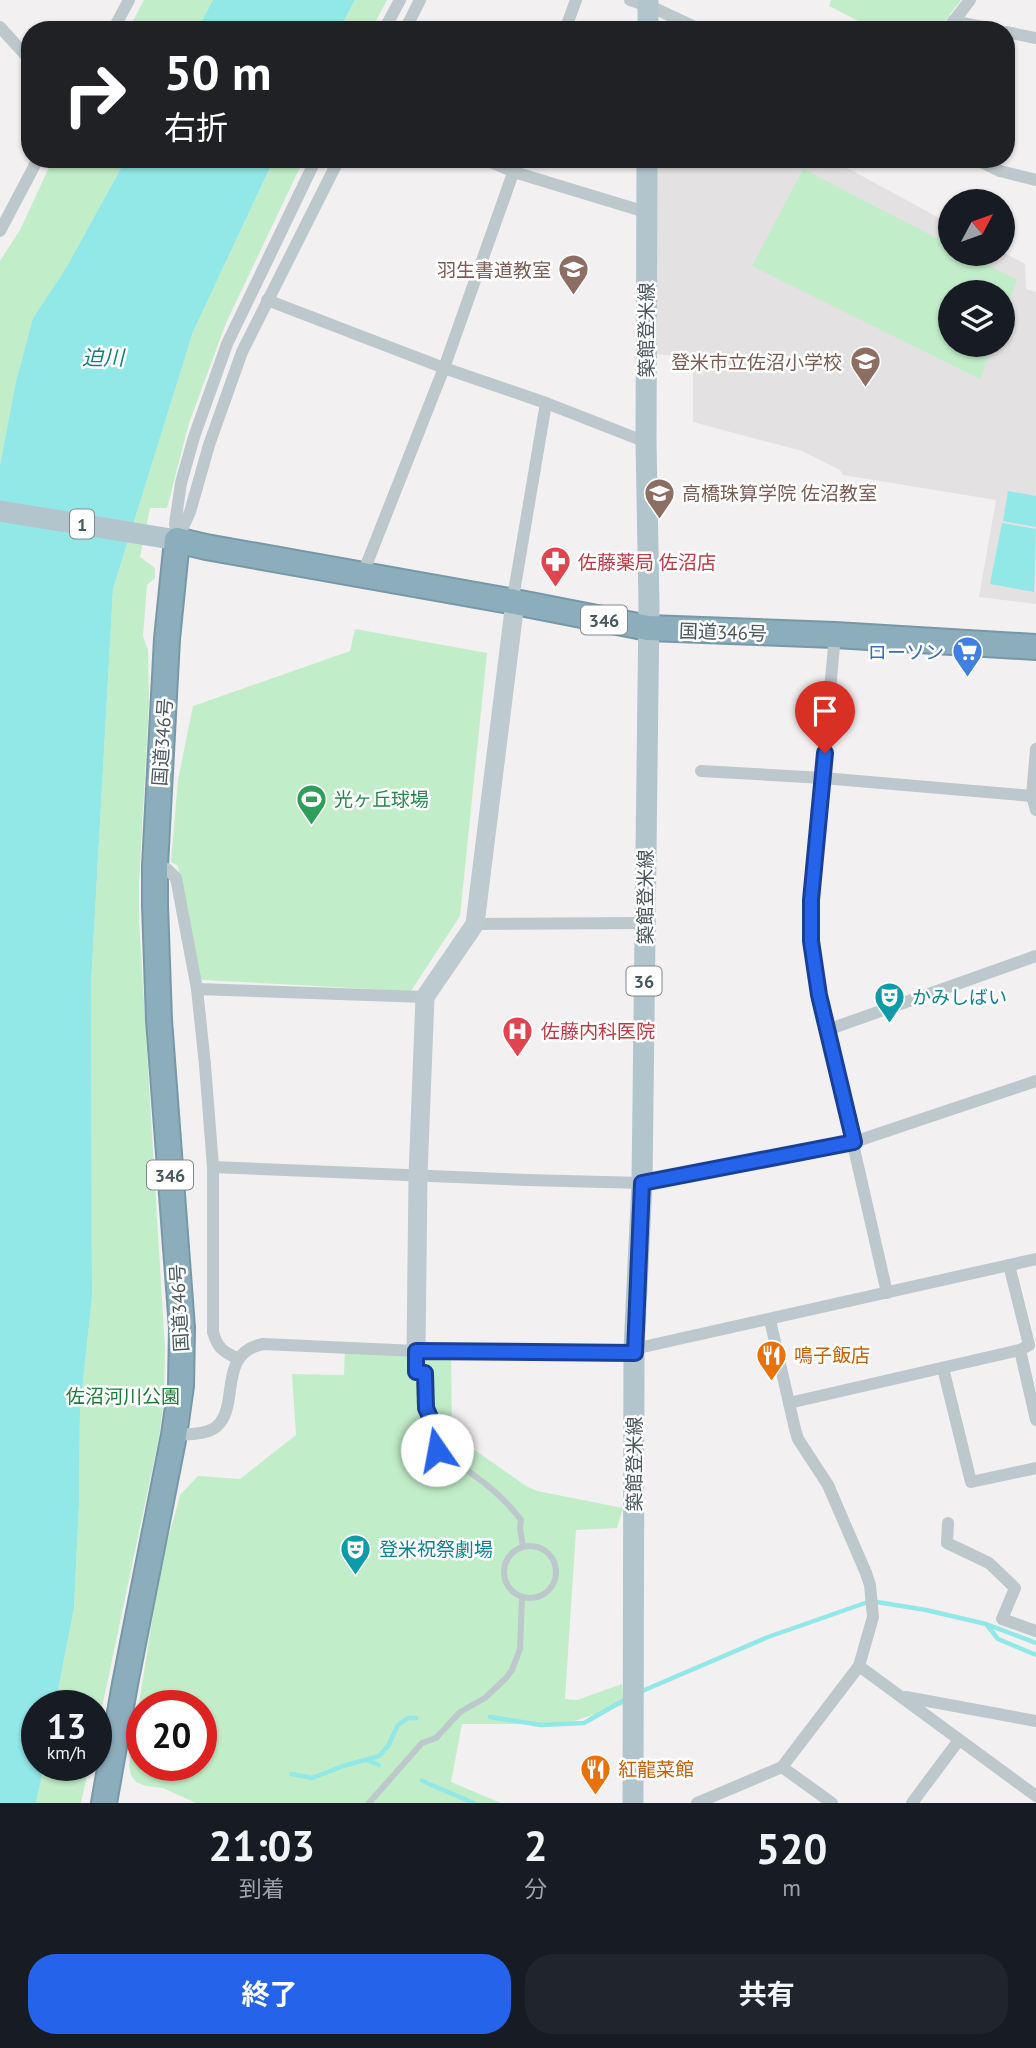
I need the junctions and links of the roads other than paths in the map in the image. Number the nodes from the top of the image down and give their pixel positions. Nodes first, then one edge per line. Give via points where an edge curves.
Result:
1 (129, 0) edge
2 (400, 0) edge
3 (420, 0) edge
4 (576, 0) edge
5 (970, 0) edge
6 (642, 2) edge
7 (118, 21) edge
8 (389, 21) edge
9 (410, 21) edge
10 (568, 21) edge
11 (646, 21) edge
12 (682, 21) edge
13 (953, 21) edge
14 (0, 27) edge
15 (1015, 34) edge
16 (1036, 38) edge
17 (21, 50) edge
18 (33, 168) edge
19 (312, 168) edge
20 (334, 168) edge
21 (515, 168) edge
22 (522, 168) edge
23 (647, 168) edge
24 (994, 168) edge
25 (1036, 180) edge
26 (647, 211) junction
27 (0, 231) edge
28 (267, 300) junction
29 (444, 368) junction
30 (546, 403) junction
31 (646, 442) junction
32 (0, 511) edge
33 (170, 539) junction
34 (365, 575) junction
35 (515, 602) junction
36 (648, 628) junction
37 (835, 635) junction
38 (1036, 647) edge
39 (1036, 748) edge
40 (701, 771) dead end
41 (823, 778) junction
42 (1032, 796) junction
43 (1036, 810) edge
44 (155, 866) junction
45 (645, 923) junction
46 (475, 924) junction
47 (1036, 956) edge
48 (197, 989) junction
49 (425, 997) junction
50 (827, 1030) junction
51 (1036, 1081) edge
52 (854, 1142) junction
53 (214, 1167) junction
54 (418, 1176) junction
55 (642, 1183) junction
56 (1036, 1259) edge
57 (1009, 1265) junction
58 (887, 1293) junction
59 (770, 1320) junction
60 (1028, 1346) edge
61 (416, 1351) junction
62 (634, 1351) junction
63 (237, 1358) junction
64 (943, 1368) junction
65 (789, 1403) junction
66 (1036, 1420) edge
67 (174, 1435) junction
68 (1036, 1468) edge
69 (948, 1523) dead end
70 (523, 1547) junction
71 (523, 1597) junction
72 (1036, 1632) edge
73 (859, 1666) junction
74 (900, 1696) junction
75 (1036, 1721) edge
76 (959, 1740) junction
77 (782, 1767) junction
78 (1036, 1796) edge
79 (104, 1803) edge
80 (369, 1803) edge
81 (633, 1803) edge
82 (697, 1803) edge
83 (832, 1803) edge
84 (912, 1803) edge

1 - 7 street
2 - 8 street
3 - 9 street
4 - 10 street
5 - 13 street
6 - 11 main road
6 - 12 street
14 - 17 street
15 - 16 street
18 - 27 street
19 - 33 street via 227,344 194,437
20 - 28 street
21 - 29 street
22 - 26 street
23 - 26 main road, 築館登米線 / 36
24 - 25 street
26 - 31 main road, 築館登米線 / 36
28 - 29 street
28 - 33 street via 242,352 190,512
29 - 30 street
29 - 34 street
30 - 31 street
30 - 35 street
31 - 36 main road, 築館登米線 / 36
32 - 33 main road, 1
33 - 34 highway, 国道346号 / 346
33 - 44 highway, 国道346号 / 346
34 - 35 highway, 国道346号 / 346
35 - 36 highway, 国道346号 / 346
35 - 46 street
36 - 37 highway, 国道346号 / 346
36 - 45 main road, 築館登米線 / 36
37 - 38 highway, 国道346号 / 346
37 - 41 street
39 - 42 street
40 - 41 street
41 - 42 street
41 - 50 street via 811,941
42 - 43 street
44 - 48 street via 176,878
44 - 67 highway, 国道346号 / 346 via 159,1020 182,1328
45 - 46 street
45 - 55 main road, 築館登米線 / 36
46 - 49 street
47 - 50 street
48 - 49 street
48 - 53 street
49 - 54 street
50 - 52 street
51 - 52 street
52 - 55 street
52 - 58 street
53 - 54 street
53 - 63 street via 213,1332 221,1350
54 - 55 street
54 - 61 street
55 - 62 main road, 築館登米線 / 36
56 - 57 street
57 - 58 street
57 - 60 street
58 - 59 street
59 - 62 street
59 - 65 street
60 - 64 street
60 - 66 street
61 - 62 street
61 - 63 street via 263,1344
61 - 70 lane via 416,1372 425,1373 426,1408 436,1431 437,1450 488,1484 515,1512 521,1520
62 - 81 main road, 築館登米線 / 36
63 - 67 street via 225,1411 217,1425 203,1433
64 - 65 street
64 - 68 street via 971,1482
65 - 73 street via 798,1439 828,1485 871,1591 873,1617
67 - 79 highway, 国道346号 / 346
69 - 72 street via 947,1543 989,1563 1015,1588 1002,1619
70 - 71 lane via 510,1555 503,1570 508,1587
70 - 71 lane via 542,1549 556,1570 546,1592
71 - 80 lane via 520,1649 506,1678 485,1698 460,1712 436,1738 422,1743
73 - 74 street
73 - 77 street
74 - 75 street
74 - 76 street
76 - 78 street
76 - 84 street
77 - 82 street
77 - 83 street

